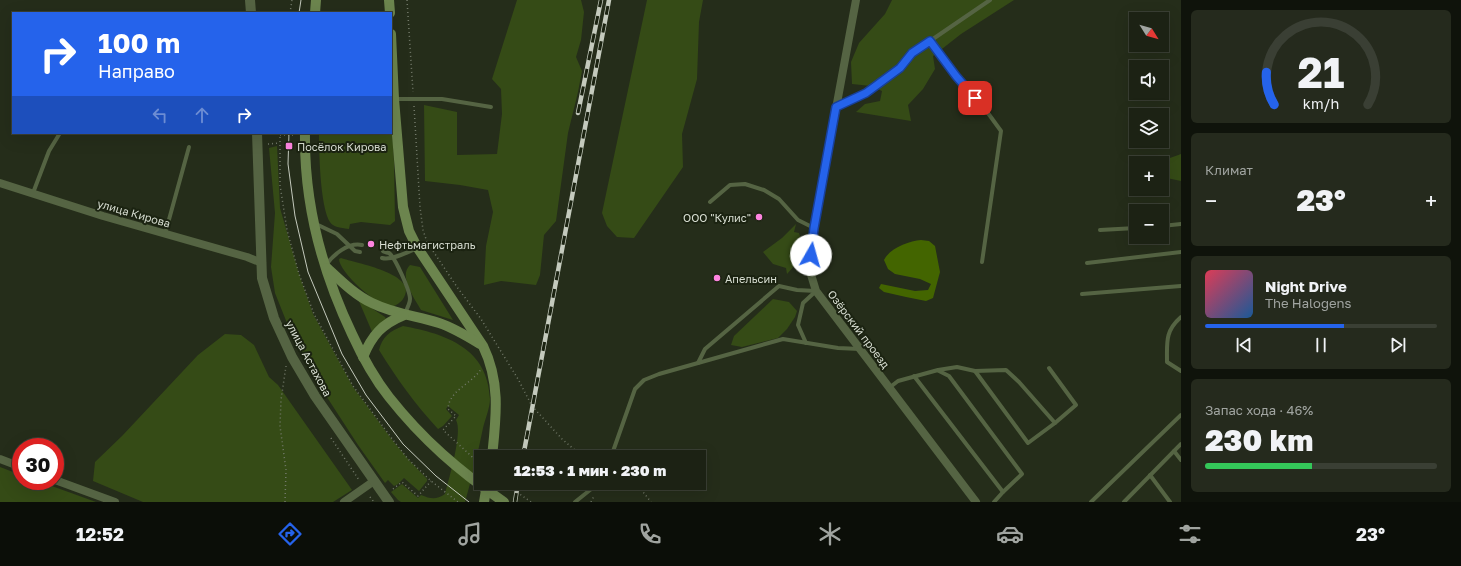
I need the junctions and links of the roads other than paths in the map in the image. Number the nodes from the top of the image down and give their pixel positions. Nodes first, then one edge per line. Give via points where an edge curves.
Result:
1 (250, 0) edge
2 (316, 0) edge
3 (389, 0) edge
4 (856, 0) edge
5 (990, 0) edge
6 (251, 12) edge
7 (314, 12) edge
8 (390, 12) edge
9 (930, 41) junction
10 (392, 64) edge
11 (393, 95) edge
12 (491, 107) dead end
13 (836, 107) junction
14 (59, 134) edge
15 (256, 134) edge
16 (305, 134) edge
17 (189, 147) dead end
18 (0, 183) edge
19 (33, 194) junction
20 (710, 202) dead end
21 (313, 223) junction
22 (1181, 224) edge
23 (1169, 225) edge
24 (814, 228) junction
25 (1129, 228) edge
26 (1100, 230) dead end
27 (165, 234) junction
28 (362, 245) dead end
29 (350, 246) junction
30 (417, 247) junction
31 (383, 251) dead end
32 (360, 252) dead end
33 (1181, 252) edge
34 (392, 257) junction
35 (382, 258) dead end
36 (982, 262) dead end
37 (262, 263) junction
38 (1087, 263) dead end
39 (325, 267) junction
40 (1181, 286) edge
41 (816, 291) junction
42 (1082, 294) dead end
43 (404, 316) junction
44 (1181, 317) edge
45 (806, 343) junction
46 (483, 346) junction
47 (860, 349) junction
48 (363, 357) junction
49 (698, 363) junction
50 (1048, 368) dead end
51 (938, 370) junction
52 (975, 371) junction
53 (1181, 371) edge
54 (914, 376) junction
55 (889, 389) junction
56 (1181, 415) edge
57 (1055, 423) junction
58 (1181, 444) edge
59 (493, 450) edge
60 (613, 450) edge
61 (1174, 451) junction
62 (0, 459) edge
63 (1181, 460) edge
64 (12, 464) edge
65 (1150, 475) junction
66 (374, 481) junction
67 (64, 483) edge
68 (487, 490) edge
69 (590, 490) edge
70 (1003, 492) junction
71 (1126, 501) edge
72 (115, 502) edge
73 (344, 502) edge
74 (389, 502) edge
75 (484, 502) edge
76 (504, 502) edge
77 (575, 502) edge
78 (976, 502) edge
79 (994, 502) edge
80 (1091, 502) edge
81 (1170, 502) edge

1 - 6 street
2 - 7 main road
3 - 8 main road
4 - 13 street, Озёрский проезд
5 - 9 lane
9 - 13 lane via 912,53 900,68 866,93
9 - 36 lane via 985,109 1000,132
10 - 11 main road
11 - 12 lane
11 - 30 main road via 403,206 409,231
13 - 24 street, Озёрский проезд
14 - 19 lane via 49,152
15 - 37 street, улица Астахова
16 - 21 main road via 306,178
17 - 27 lane
18 - 19 street, улица Кирова
19 - 27 street, улица Кирова
20 - 24 lane via 730,185 745,184 764,190 779,199 798,220
21 - 29 lane via 337,234
21 - 39 main road
22 - 23 lane
24 - 41 street, Озёрский проезд via 809,268
25 - 26 lane
27 - 37 street, улица Кирова
28 - 29 lane
29 - 32 lane
29 - 39 lane via 333,256
30 - 34 lane via 405,254
30 - 46 main road
31 - 34 lane
33 - 38 lane
34 - 35 lane via 386,260
34 - 43 lane via 410,299
37 - 66 street, улица Астахова via 262,278 274,318 292,357 315,396
39 - 43 main road via 372,304
39 - 48 main road via 340,308
40 - 42 lane
41 - 45 lane via 803,303 798,325
41 - 47 street, Озёрский проезд
41 - 49 lane via 779,286 705,350
43 - 46 main road via 440,323 463,333
43 - 48 main road via 390,321 377,332 368,343
44 - 53 lane via 1169,330 1167,362
45 - 47 lane
45 - 49 lane via 783,339
46 - 59 main road via 495,382
47 - 55 street, Озёрский проезд
48 - 76 main road via 388,396 431,444
49 - 60 lane via 644,380 635,389
50 - 57 lane via 1076,405
51 - 52 lane via 957,367
51 - 54 lane
51 - 70 lane via 949,376 1022,474
52 - 57 lane via 1006,370
52 - 57 lane via 1028,443
54 - 55 lane via 898,381
54 - 70 lane
55 - 78 street, Озёрский проезд
56 - 80 lane
58 - 61 lane
61 - 63 lane
61 - 65 lane
62 - 64 street
65 - 71 lane
65 - 81 lane
66 - 73 street
66 - 74 street, улица Астахова
67 - 72 street
68 - 75 main road
69 - 77 lane
70 - 79 lane

